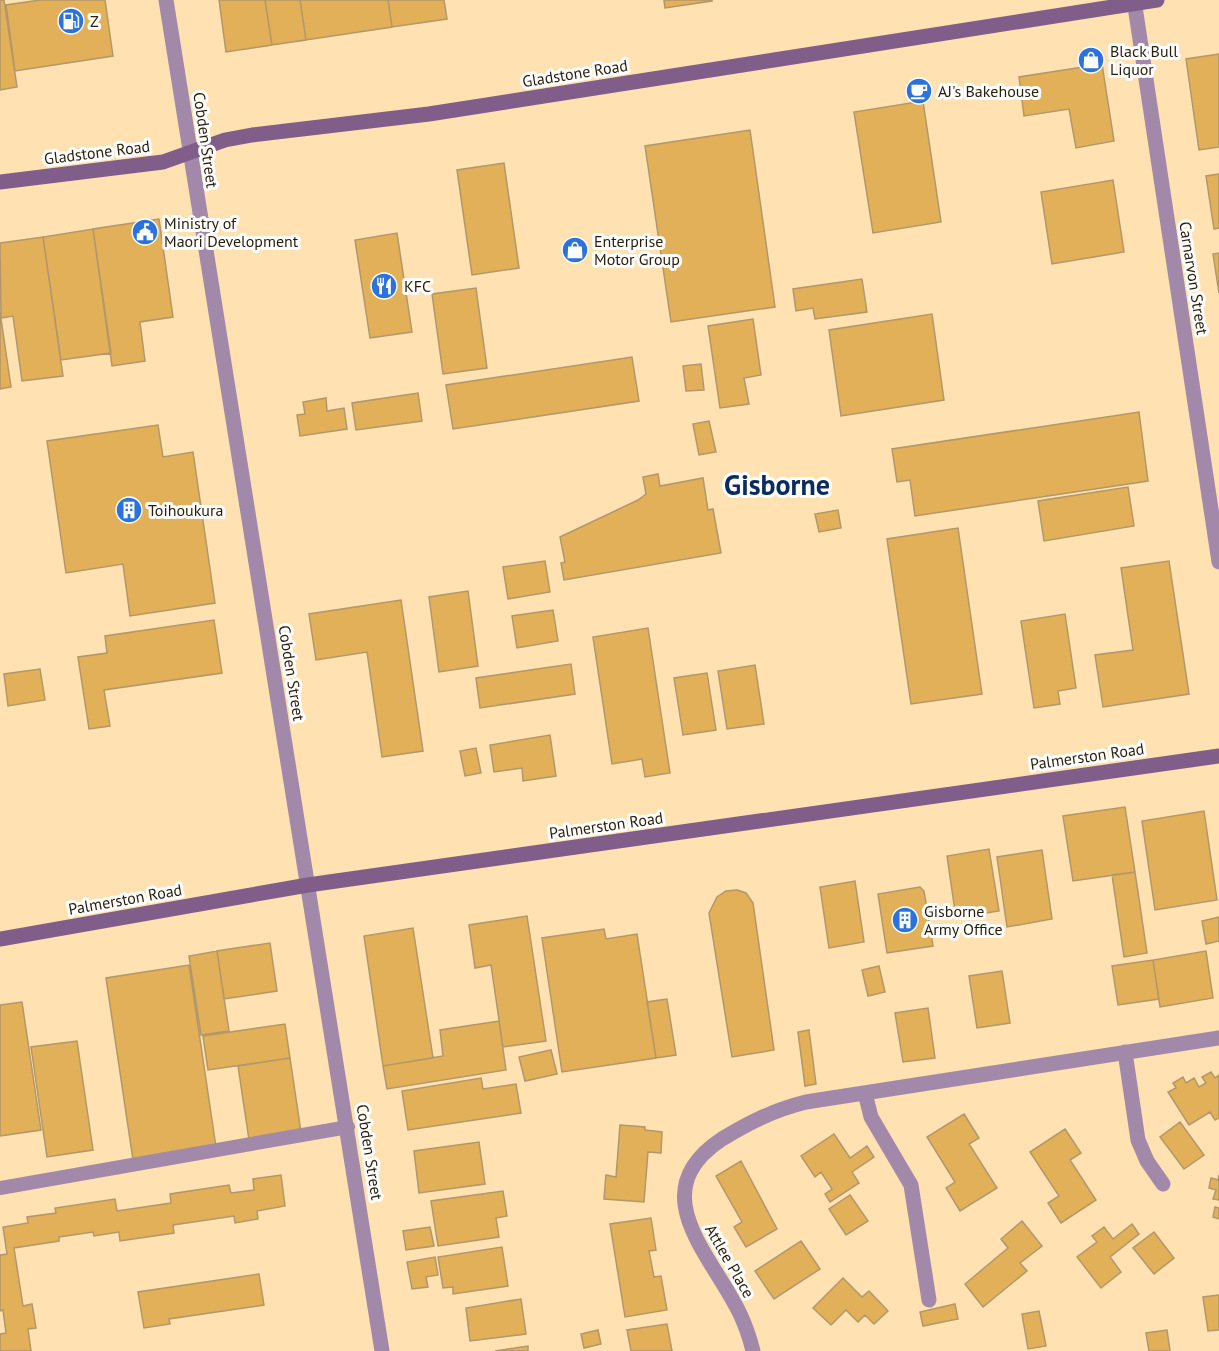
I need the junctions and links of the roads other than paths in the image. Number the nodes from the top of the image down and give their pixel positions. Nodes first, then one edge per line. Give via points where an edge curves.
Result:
1 (166, 0) edge
2 (1157, 0) edge
3 (1134, 2) edge
4 (189, 152) junction
5 (0, 182) edge
6 (1219, 562) edge
7 (1219, 756) edge
8 (308, 885) junction
9 (0, 939) edge
10 (1219, 1038) edge
11 (1125, 1052) junction
12 (865, 1093) junction
13 (348, 1127) junction
14 (1163, 1184) dead end
15 (0, 1188) edge
16 (929, 1300) dead end
17 (382, 1351) edge
18 (753, 1351) edge

1 - 4 street, Cobden Street
2 - 3 street, Gladstone Road
3 - 4 street, Gladstone Road via 429,114 252,135
3 - 6 street, Carnarvon Street
4 - 5 street, Gladstone Road via 163,162
4 - 8 street, Cobden Street
7 - 8 street, Palmerston Road
8 - 9 street, Palmerston Road
8 - 13 street, Cobden Street
10 - 11 street, Attlee Place
11 - 12 street, Attlee Place
11 - 14 street via 1138,1140
12 - 16 street via 871,1117 911,1185
12 - 18 street, Attlee Place via 806,1102 768,1113 710,1147 690,1169 684,1197 691,1231 741,1315
13 - 15 lane
13 - 17 street, Cobden Street

